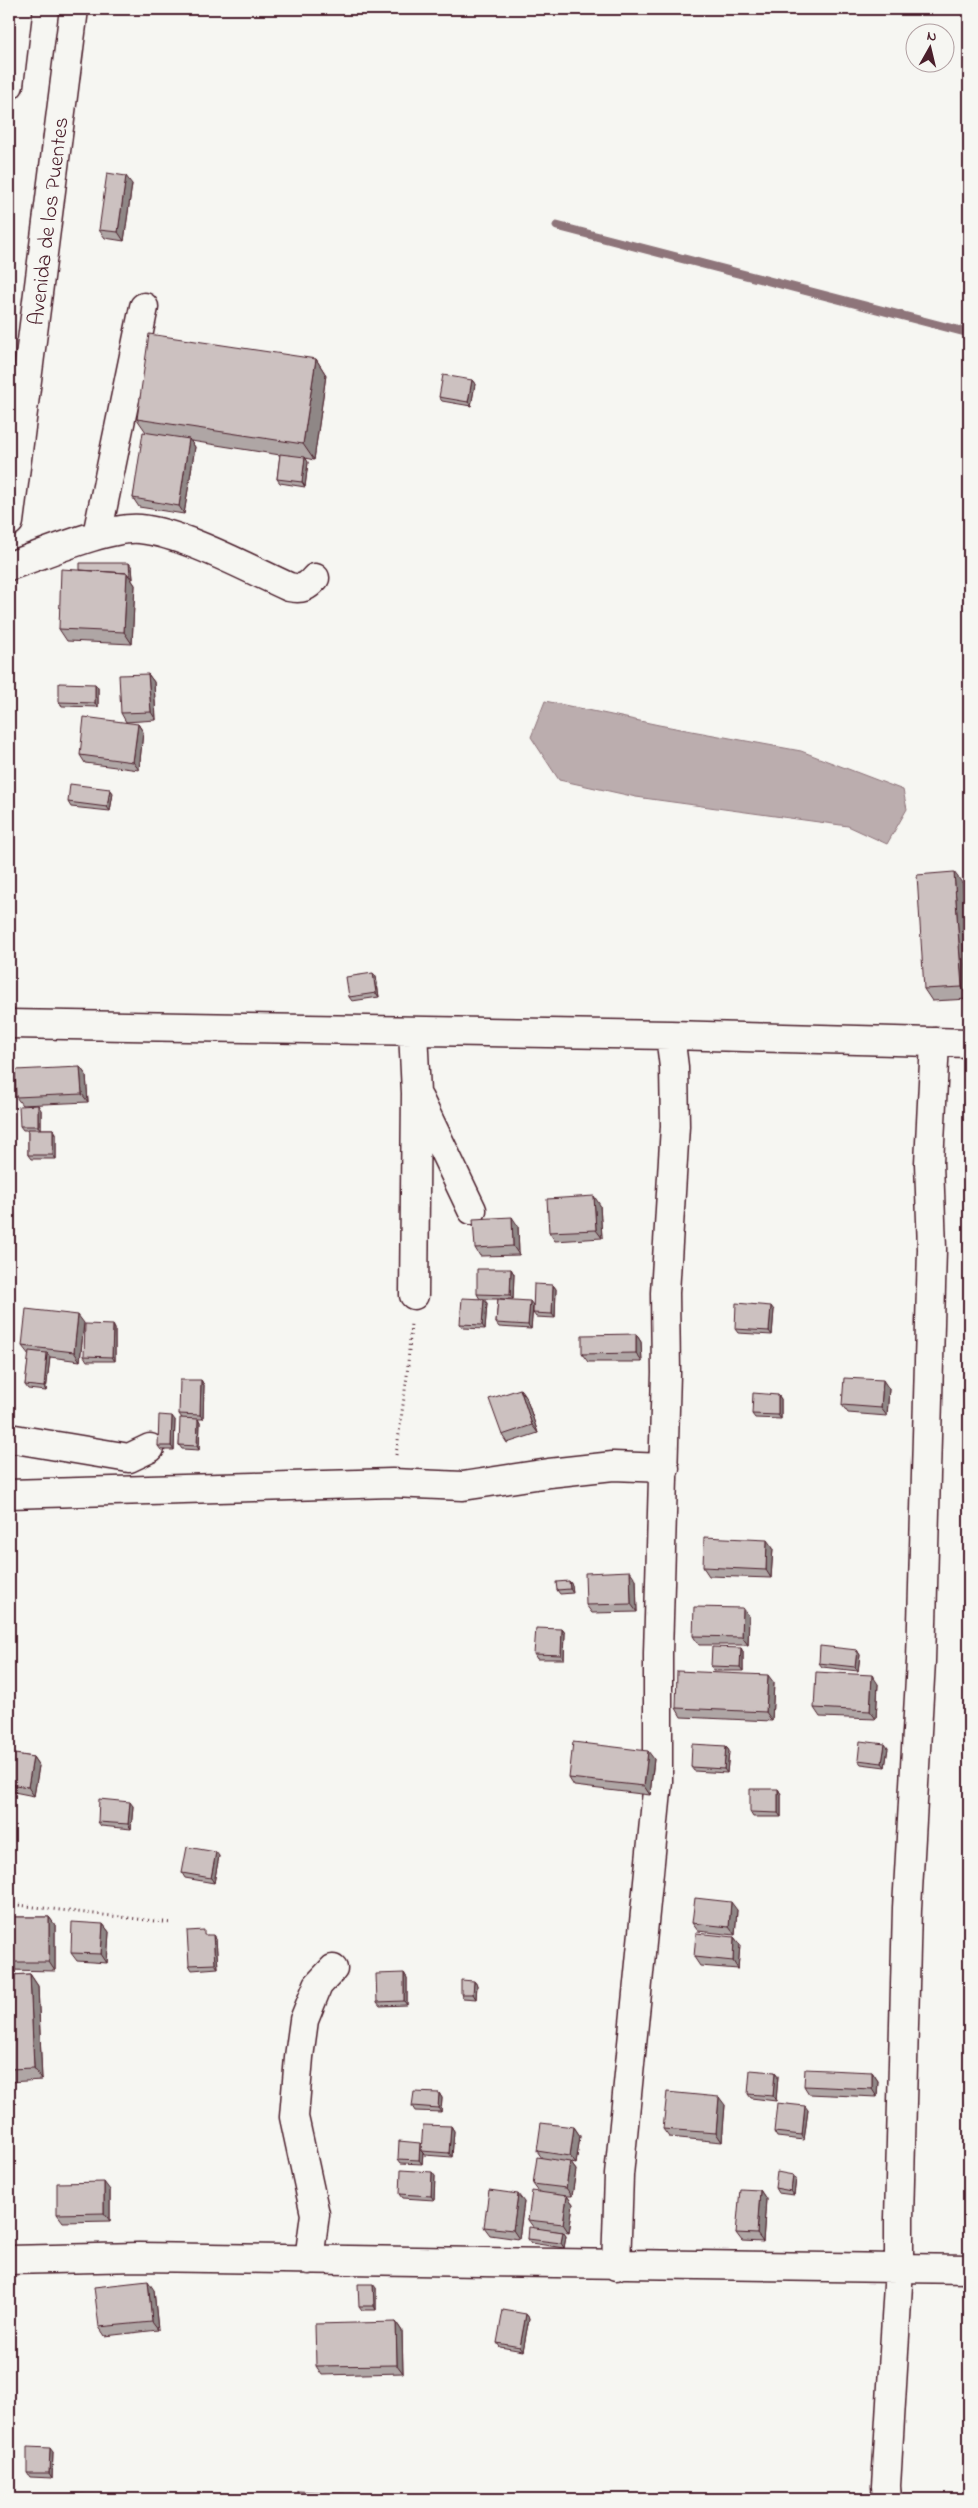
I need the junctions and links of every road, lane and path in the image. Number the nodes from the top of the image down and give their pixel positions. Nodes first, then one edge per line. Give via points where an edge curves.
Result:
1 (18, 9) edge
2 (74, 9) edge
3 (12, 35) edge
4 (9, 85) edge
5 (144, 307) dead end
6 (9, 522) edge
7 (97, 535) junction
8 (9, 566) edge
9 (315, 578) dead end
10 (9, 1024) edge
11 (413, 1030) junction
12 (670, 1035) junction
13 (935, 1042) junction
14 (969, 1043) edge
15 (416, 1093) junction
16 (472, 1210) dead end
17 (414, 1295) joint
18 (9, 1438) edge
19 (150, 1448) dead end
20 (664, 1468) junction
21 (392, 1483) junction
22 (9, 1494) edge
23 (9, 1904) edge
24 (172, 1923) dead end
25 (333, 1969) dead end
26 (9, 2260) edge
27 (309, 2260) junction
28 (616, 2266) junction
29 (899, 2268) junction
30 (969, 2269) edge
31 (887, 2499) edge

1 - 3 street
2 - 6 street, Avenida de los Puentes
3 - 4 street
5 - 7 street
7 - 8 street
7 - 9 street via 140,528 182,540 290,587 300,589
10 - 11 street
11 - 12 street
11 - 15 street
12 - 13 street
12 - 20 street via 675,1126 665,1294
13 - 14 street
13 - 29 street via 929,1163 932,1249 921,1661 907,1908
15 - 16 street
15 - 17 street
17 - 21 path
18 - 19 street via 129,1458
20 - 21 street via 613,1466 463,1486
20 - 28 street via 658,1781 619,2175
21 - 22 street
23 - 24 path
25 - 27 street via 318,1985 304,2020 298,2065 294,2117 314,2214
26 - 27 street
27 - 28 street
28 - 29 street
29 - 30 street
29 - 31 street

